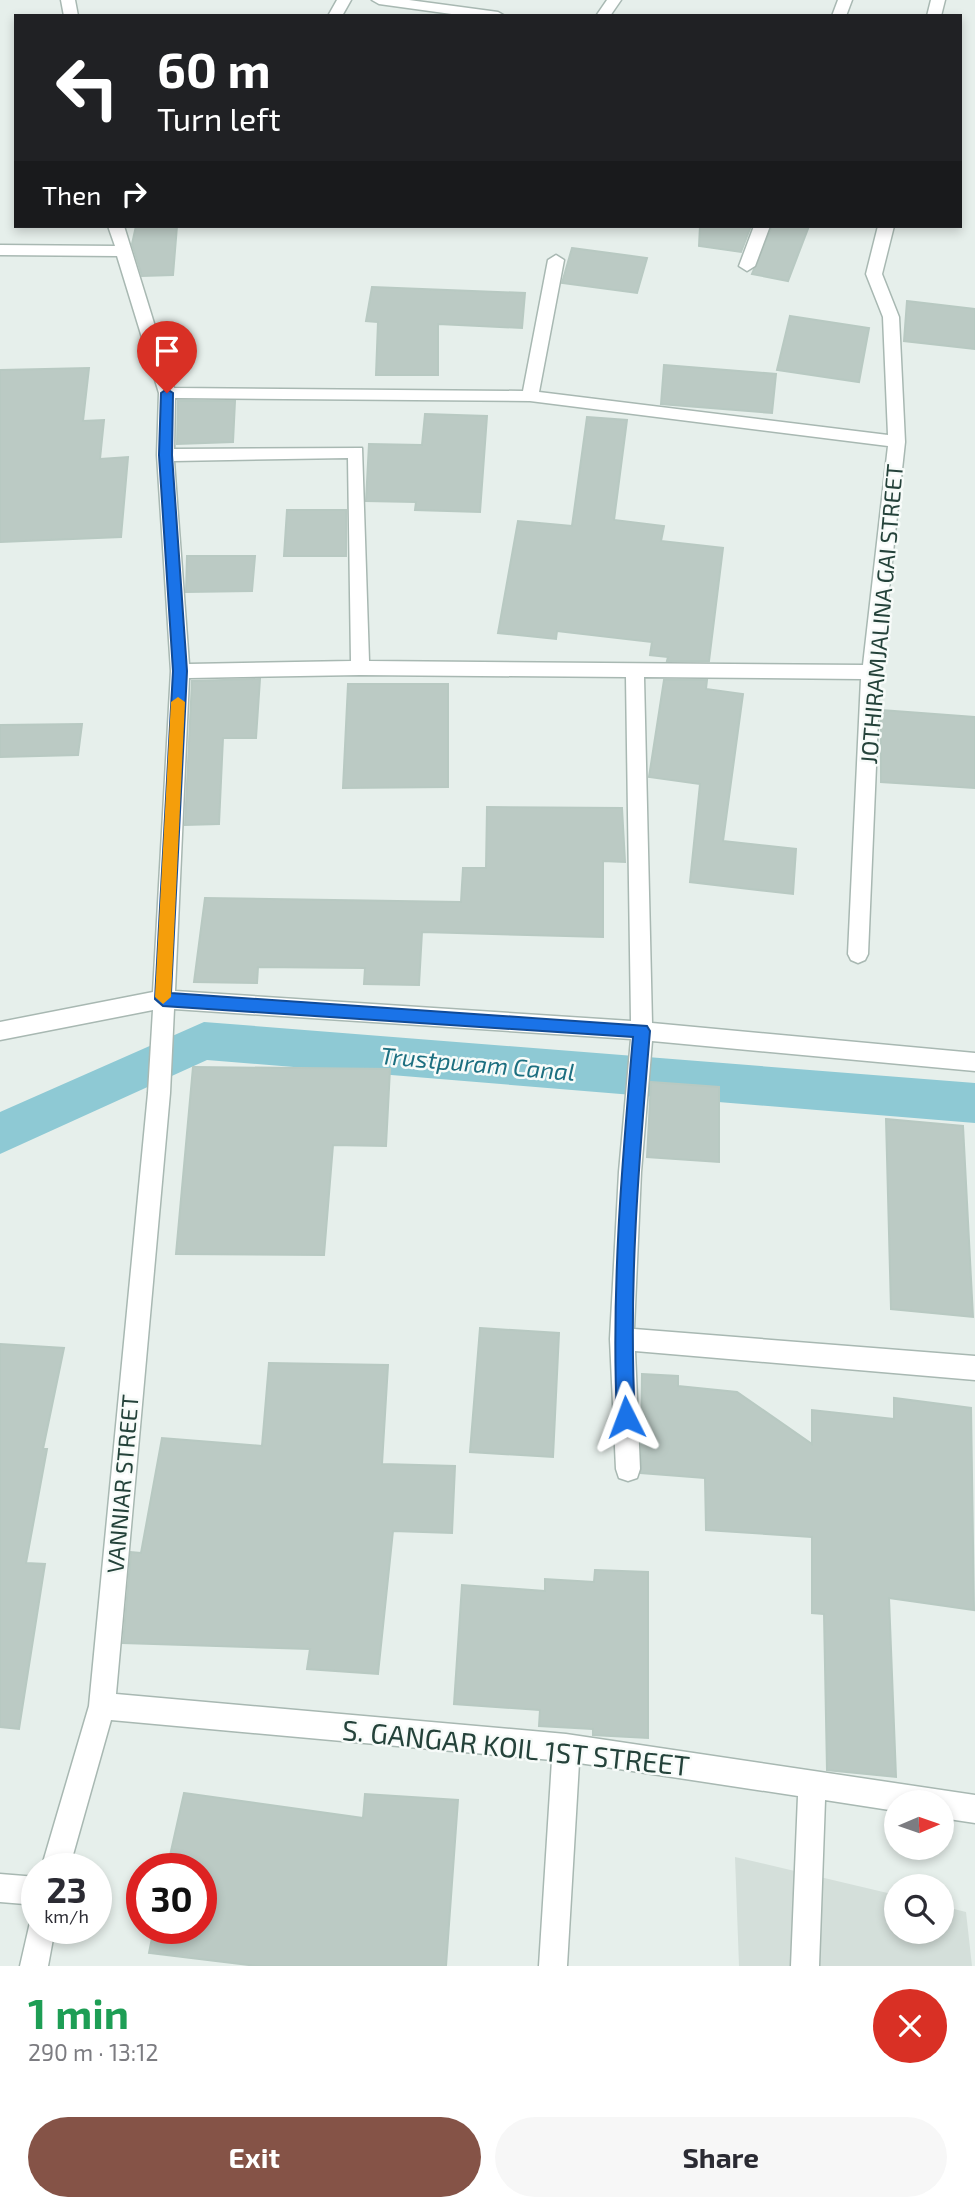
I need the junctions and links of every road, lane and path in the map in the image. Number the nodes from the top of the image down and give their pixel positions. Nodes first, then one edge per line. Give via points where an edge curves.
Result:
1 (379, 0) edge
2 (483, 14) edge
3 (116, 228) edge
4 (761, 228) edge
5 (886, 228) edge
6 (0, 250) edge
7 (122, 251) junction
8 (556, 260) dead end
9 (747, 266) dead end
10 (167, 393) junction
11 (530, 396) junction
12 (897, 442) junction
13 (165, 455) junction
14 (360, 668) junction
15 (635, 668) junction
16 (180, 671) junction
17 (871, 672) junction
18 (858, 954) dead end
19 (163, 999) junction
20 (0, 1031) edge
21 (642, 1031) junction
22 (975, 1062) edge
23 (622, 1339) junction
24 (975, 1368) edge
25 (628, 1469) dead end
26 (102, 1706) junction
27 (566, 1748) junction
28 (811, 1785) junction
29 (884, 1795) edge
30 (954, 1806) edge
31 (975, 1809) edge
32 (60, 1853) edge
33 (0, 1888) edge
34 (21, 1890) edge
35 (38, 1944) edge
36 (34, 1966) edge
37 (553, 1966) edge
38 (805, 1966) edge

1 - 2 street
3 - 7 street, VANNIAR STREET
4 - 9 street
5 - 12 street, JOTHIRAMJALINA GAI STREET via 874,274 891,317
6 - 7 street
7 - 10 street, VANNIAR STREET
8 - 11 street
10 - 11 street
10 - 13 street, VANNIAR STREET
11 - 12 street
12 - 17 street, JOTHIRAMJALINA GAI STREET
13 - 14 street via 356,452
13 - 16 street, VANNIAR STREET
14 - 15 street
14 - 16 street
15 - 17 street
15 - 21 street
16 - 19 street, VANNIAR STREET
17 - 18 street, JOTHIRAMJALINA GAI STREET
19 - 20 street
19 - 21 street
19 - 26 street, VANNIAR STREET via 159,1093
21 - 22 street
21 - 23 street
23 - 24 street
23 - 25 street
26 - 27 street, S. GANGAR KOIL 1ST STREET
26 - 32 street, VANNIAR STREET
27 - 28 street, S. GANGAR KOIL 1ST STREET
27 - 37 street
28 - 29 street, S. GANGAR KOIL 1ST STREET
28 - 38 street
30 - 31 street
33 - 34 street
35 - 36 street

